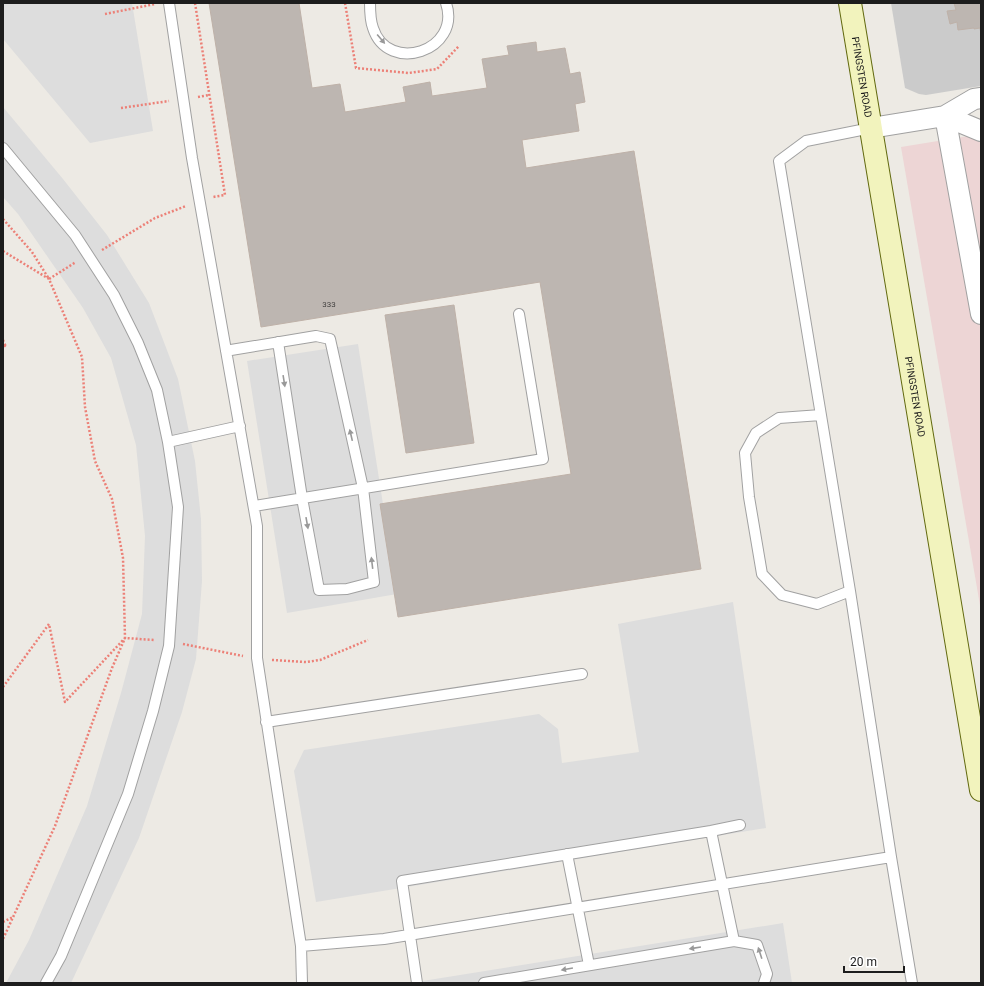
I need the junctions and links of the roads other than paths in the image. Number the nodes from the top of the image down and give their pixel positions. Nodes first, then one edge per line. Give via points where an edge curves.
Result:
1 (169, 3) edge
2 (370, 3) edge
3 (446, 3) edge
4 (850, 3) edge
5 (981, 98) edge
6 (945, 116) junction
7 (871, 128) junction
8 (981, 131) edge
9 (3, 148) edge
10 (980, 305) edge
11 (519, 314) dead end
12 (278, 342) junction
13 (226, 351) junction
14 (821, 416) junction
15 (240, 426) junction
16 (168, 442) junction
17 (364, 488) junction
18 (302, 498) junction
19 (254, 506) junction
20 (850, 591) junction
21 (582, 674) dead end
22 (266, 722) junction
23 (981, 790) edge
24 (740, 825) dead end
25 (711, 831) junction
26 (568, 854) junction
27 (891, 856) junction
28 (722, 884) junction
29 (579, 908) junction
30 (410, 935) junction
31 (734, 941) junction
32 (301, 946) junction
33 (589, 965) junction
34 (46, 983) edge
35 (302, 983) edge
36 (417, 983) edge
37 (484, 983) edge
38 (764, 983) edge
39 (912, 983) edge

1 - 13 lane
2 -> 3 lane via 370,16 379,39 388,48 400,53 413,54 425,51 436,44 443,34 448,21
4 - 7 main road, PFINGSTEN ROAD
5 - 6 street via 974,99
6 - 7 street
6 - 8 street
6 - 10 street
7 - 14 lane via 806,141 779,161
7 - 23 main road, PFINGSTEN ROAD
9 - 16 lane via 75,235 114,295 138,343 157,390
11 - 17 lane via 543,459
12 - 13 lane
17 -> 12 lane via 330,340 316,336
12 -> 18 lane
13 - 15 lane
14 - 20 lane
14 - 20 lane via 779,418 756,433 745,453 749,497 762,574 782,595 817,604
15 - 16 lane
15 - 19 lane
16 - 34 lane via 178,507 170,646 128,794 61,956
17 - 18 lane
18 -> 17 lane via 319,590 347,589 374,582
18 - 19 lane
19 - 22 lane via 257,526 257,658
20 - 27 lane
21 - 22 lane
22 - 32 lane
24 - 25 lane
25 - 26 lane
25 - 28 lane
26 - 29 lane
26 - 30 lane via 402,881
27 - 28 lane
27 - 39 lane
28 - 29 lane
28 - 31 lane
29 - 30 lane
29 - 33 lane
30 - 32 lane
30 - 36 lane
31 -> 33 lane
38 -> 31 lane via 767,974 757,945
32 - 35 lane
33 -> 37 lane

